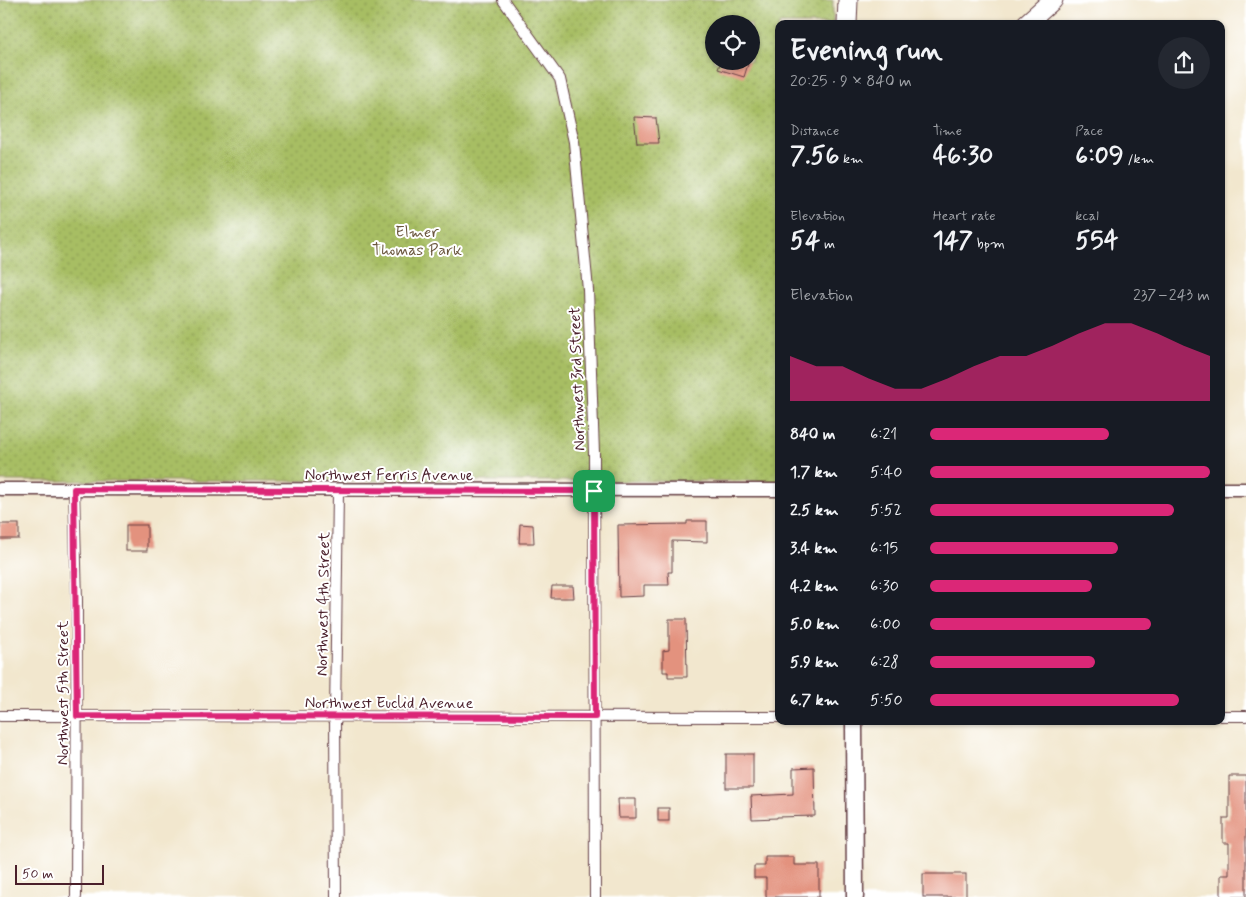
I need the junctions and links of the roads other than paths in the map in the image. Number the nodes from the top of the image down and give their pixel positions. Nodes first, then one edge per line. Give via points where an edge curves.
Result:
1 (504, 0) edge
2 (848, 0) edge
3 (1053, 0) edge
4 (847, 20) edge
5 (1030, 20) edge
6 (1246, 488) edge
7 (0, 489) edge
8 (74, 489) junction
9 (1225, 489) edge
10 (775, 490) edge
11 (338, 491) junction
12 (594, 491) junction
13 (0, 716) edge
14 (77, 716) junction
15 (1225, 716) edge
16 (1246, 716) edge
17 (336, 717) junction
18 (595, 717) junction
19 (775, 717) edge
20 (854, 725) edge
21 (76, 897) edge
22 (336, 897) edge
23 (595, 897) edge
24 (855, 897) edge

1 - 12 street, Northwest 3rd Street via 560,79 574,142 588,290
2 - 4 highway
3 - 5 highway
6 - 9 street
7 - 8 street, Northwest Ferris Avenue
8 - 11 street, Northwest Ferris Avenue
8 - 14 street, Northwest 5th Street
10 - 12 street, Northwest Ferris Avenue
11 - 12 street, Northwest Ferris Avenue
11 - 17 street, Northwest 4th Street
12 - 18 street, Northwest 3rd Street
13 - 14 street, Northwest Euclid Avenue
14 - 17 street, Northwest Euclid Avenue
14 - 21 street, Northwest 5th Street
15 - 16 street
17 - 18 street, Northwest Euclid Avenue
17 - 22 street, Northwest 4th Street
18 - 19 street, Northwest Euclid Avenue
18 - 23 street, Northwest 3rd Street
20 - 24 main road

